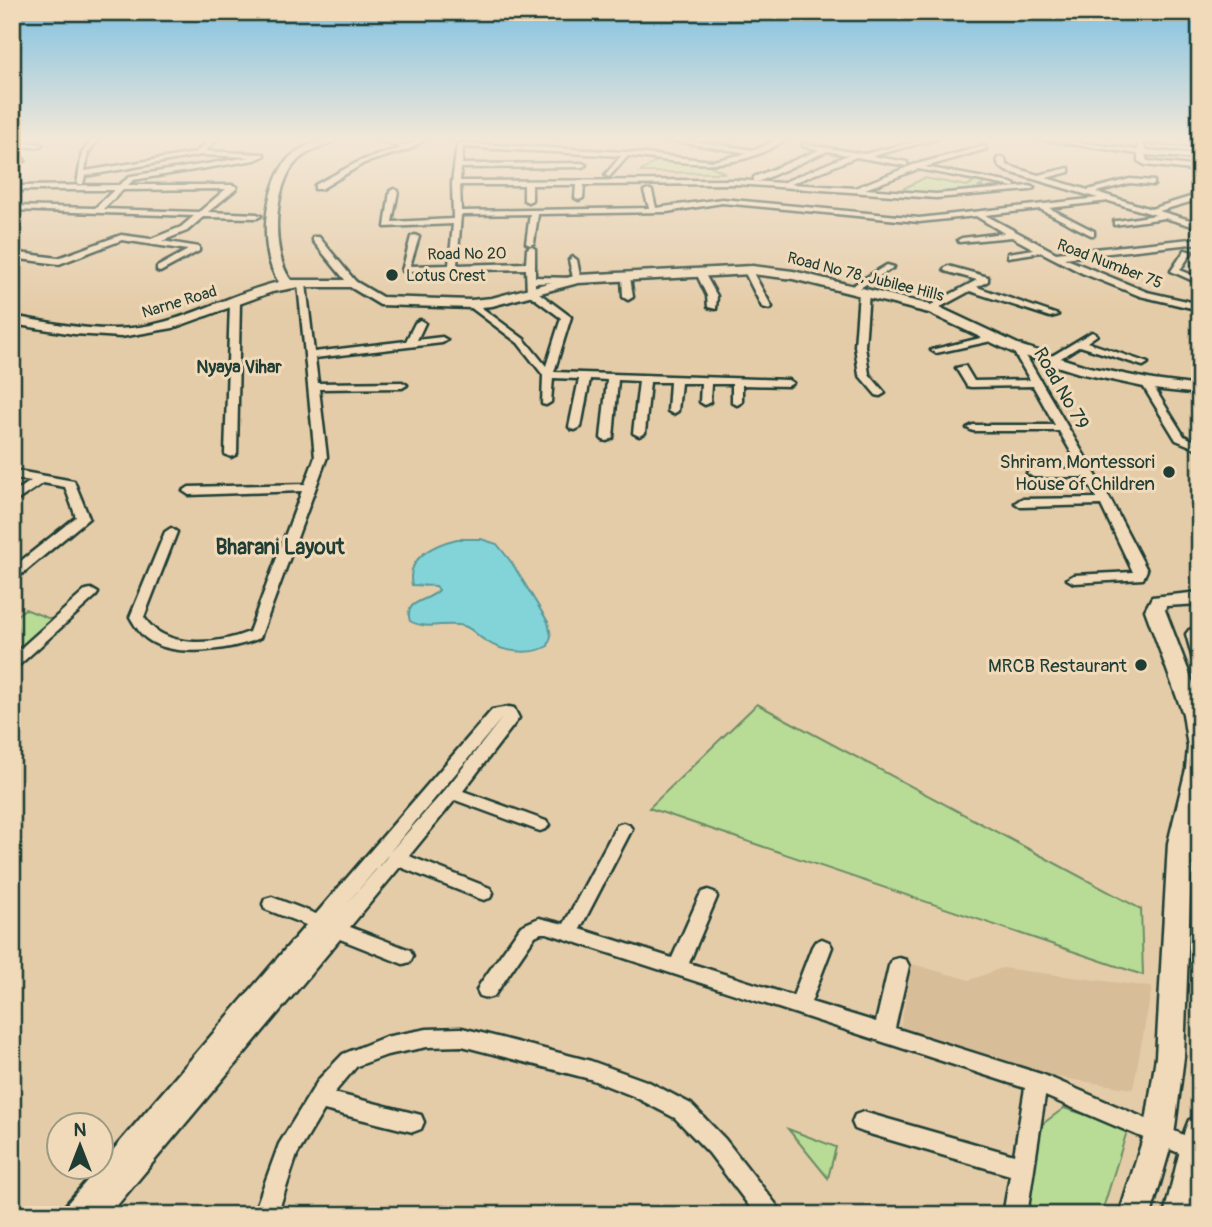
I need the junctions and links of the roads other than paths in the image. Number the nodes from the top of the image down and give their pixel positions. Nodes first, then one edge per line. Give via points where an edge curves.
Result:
1 (112, 196) edge
2 (222, 196) edge
3 (269, 196) edge
4 (275, 196) edge
5 (393, 196) edge
6 (456, 196) edge
7 (528, 196) edge
8 (649, 196) edge
9 (720, 196) edge
10 (1101, 196) edge
11 (1200, 196) edge
12 (1109, 199) junction
13 (528, 200) dead end
14 (722, 201) junction
15 (906, 207) dead end
16 (1042, 207) junction
17 (12, 208) edge
18 (98, 209) junction
19 (653, 210) junction
20 (1152, 211) junction
21 (534, 212) junction
22 (202, 214) junction
23 (978, 214) junction
24 (257, 216) dead end
25 (1167, 216) junction
26 (457, 217) junction
27 (902, 220) junction
28 (1117, 223) dead end
29 (1200, 226) edge
30 (1091, 233) dead end
31 (1013, 234) junction
32 (415, 237) dead end
33 (316, 239) dead end
34 (962, 240) dead end
35 (1200, 240) edge
36 (152, 242) junction
37 (1155, 245) junction
38 (1040, 250) junction
39 (1188, 252) junction
40 (1200, 254) edge
41 (12, 255) edge
42 (1012, 255) dead end
43 (1051, 256) junction
44 (573, 260) dead end
45 (530, 266) junction
46 (453, 267) junction
47 (890, 267) dead end
48 (160, 269) dead end
49 (948, 269) dead end
50 (748, 271) junction
51 (701, 273) junction
52 (626, 277) junction
53 (574, 280) junction
54 (1200, 281) edge
55 (353, 284) junction
56 (295, 285) junction
57 (530, 286) junction
58 (269, 288) junction
59 (970, 288) junction
60 (858, 291) junction
61 (628, 297) dead end
62 (235, 302) junction
63 (471, 304) junction
64 (713, 307) dead end
65 (767, 307) dead end
66 (1200, 307) edge
67 (930, 309) junction
68 (1053, 315) dead end
69 (12, 320) edge
70 (420, 323) dead end
71 (1092, 335) dead end
72 (993, 338) junction
73 (442, 340) dead end
74 (1079, 343) junction
75 (410, 344) junction
76 (936, 349) dead end
77 (1017, 349) junction
78 (309, 356) junction
79 (1052, 359) junction
80 (1143, 363) dead end
81 (961, 368) dead end
82 (548, 375) junction
83 (584, 376) junction
84 (613, 377) junction
85 (645, 378) junction
86 (676, 378) junction
87 (706, 379) junction
88 (737, 380) junction
89 (788, 383) dead end
90 (1037, 383) junction
91 (402, 385) dead end
92 (312, 386) junction
93 (1149, 386) junction
94 (1200, 390) edge
95 (880, 393) dead end
96 (546, 402) dead end
97 (705, 402) dead end
98 (737, 402) dead end
99 (673, 411) dead end
100 (575, 427) dead end
101 (973, 428) dead end
102 (1063, 428) junction
103 (639, 433) dead end
104 (607, 438) dead end
105 (1200, 447) edge
106 (231, 454) dead end
107 (1033, 473) dead end
108 (1089, 473) junction
109 (12, 474) edge
110 (41, 479) junction
111 (310, 487) junction
112 (189, 491) dead end
113 (12, 500) edge
114 (1105, 501) junction
115 (1021, 503) dead end
116 (171, 532) dead end
117 (12, 575) edge
118 (1074, 579) dead end
119 (91, 593) dead end
120 (1200, 598) edge
121 (1200, 632) edge
122 (1200, 655) edge
123 (12, 664) edge
124 (452, 793) junction
125 (540, 825) dead end
126 (623, 829) dead end
127 (395, 858) junction
128 (484, 892) dead end
129 (708, 897) dead end
130 (272, 904) dead end
131 (328, 927) junction
132 (569, 932) junction
133 (822, 947) dead end
134 (403, 956) dead end
135 (899, 966) dead end
136 (678, 967) junction
137 (487, 990) dead end
138 (800, 1005) junction
139 (884, 1034) junction
140 (1037, 1082) junction
141 (319, 1099) junction
142 (413, 1122) dead end
143 (863, 1122) dead end
144 (1159, 1135) junction
145 (1198, 1145) edge
146 (1021, 1168) junction
147 (72, 1215) edge
148 (94, 1215) edge
149 (265, 1215) edge
150 (770, 1215) edge
151 (1015, 1215) edge
152 (1135, 1215) edge
153 (1180, 1215) edge

1 - 18 street
2 - 22 street
3 - 58 main road via 262,237
4 - 56 main road via 271,246 278,273
5 - 26 street via 388,225
6 - 26 street
7 - 13 street
8 - 19 street
9 - 14 street
10 - 12 street
11 - 20 street
12 - 16 street
12 - 20 street
14 - 19 street
14 - 27 street
15 - 27 street
16 - 23 street
16 - 30 street
17 - 18 street
18 - 22 street
19 - 21 street
20 - 25 street
21 - 26 street
21 - 45 street
22 - 24 street
22 - 36 street via 184,229
23 - 27 street
23 - 31 street, Road Number 75
25 - 28 street
25 - 29 street
26 - 46 street
31 - 34 street
31 - 38 street, Road Number 75
32 - 46 street, Road No 20 via 405,269
33 - 55 street
35 - 37 street
36 - 41 street via 121,237 59,261
36 - 48 street via 196,249
37 - 39 street
37 - 43 street
38 - 42 street
38 - 43 street, Road Number 75
39 - 40 street
39 - 54 street via 1175,271
43 - 66 street, Road Number 75 via 1170,301
44 - 53 street
45 - 46 street, Road No 20
45 - 57 street
47 - 60 street
49 - 59 street via 985,279
50 - 51 main road, Road No 78, Jubilee Hills
50 - 60 main road, Road No 78, Jubilee Hills via 793,275
50 - 65 street
51 - 52 main road, Road No 78, Jubilee Hills
51 - 64 street
52 - 53 main road, Road No 78, Jubilee Hills
52 - 61 street
53 - 57 main road, Road No 78, Jubilee Hills
55 - 56 main road, Narne Road
55 - 63 main road, Road No 78, Jubilee Hills via 380,301
56 - 58 main road, Narne Road
56 - 78 street
57 - 63 main road, Road No 78, Jubilee Hills via 492,302
57 - 82 street via 566,317
58 - 62 main road, Narne Road
59 - 67 street
59 - 68 street
60 - 67 main road, Road No 78, Jubilee Hills
60 - 95 street via 864,375
62 - 69 main road, Narne Road via 132,333
62 - 106 street
63 - 82 street via 521,341
67 - 72 main road, Road No 78, Jubilee Hills
70 - 75 street
71 - 74 street
72 - 76 street
72 - 77 main road, Road No 78, Jubilee Hills
73 - 75 street
74 - 79 street
74 - 80 street
75 - 78 street
77 - 79 main road, Road No 78, Jubilee Hills
77 - 90 street, Road No 79
78 - 92 street
79 - 93 main road, Road No 78, Jubilee Hills
81 - 90 street via 971,384
82 - 83 street
82 - 96 street
83 - 84 street
83 - 100 street
84 - 85 street
84 - 104 street
85 - 86 street
85 - 103 street
86 - 87 street
86 - 99 street
87 - 88 street
87 - 97 street
88 - 89 street
88 - 98 street
90 - 102 street, Road No 79
91 - 92 street
92 - 111 street via 321,457
93 - 94 main road, Road No 78, Jubilee Hills
93 - 105 street via 1180,438
101 - 102 street
102 - 108 street, Road No 79
107 - 108 street
108 - 114 street, Road No 79
109 - 110 street
110 - 113 street
110 - 117 street via 70,484 83,518
111 - 112 street
111 - 116 street via 255,635 244,641 201,646 158,640 144,630 137,617
114 - 115 street
114 - 118 street, Road No 79 via 1140,570 1138,576
119 - 123 street
120 - 144 main road via 1159,601 1155,610 1194,714 1199,747 1180,843 1170,1057
121 - 122 main road via 1196,634
124 - 125 street
124 - 127 street
124 - 131 street via 511,718 509,712 497,714
126 - 132 street
127 - 128 street
127 - 131 street
129 - 136 street
130 - 131 street
131 - 134 street
131 - 147 street
131 - 148 street
132 - 136 street
132 - 137 street via 532,927
133 - 138 street
135 - 139 street
136 - 138 street
138 - 139 street
139 - 140 street
140 - 144 street
140 - 146 street
141 - 142 street
141 - 149 street via 287,1151
141 - 150 street via 350,1060 385,1046 427,1038 462,1037 565,1063 641,1089 683,1111 717,1146
143 - 146 street
144 - 145 street
144 - 152 main road
145 - 153 main road
146 - 151 street

